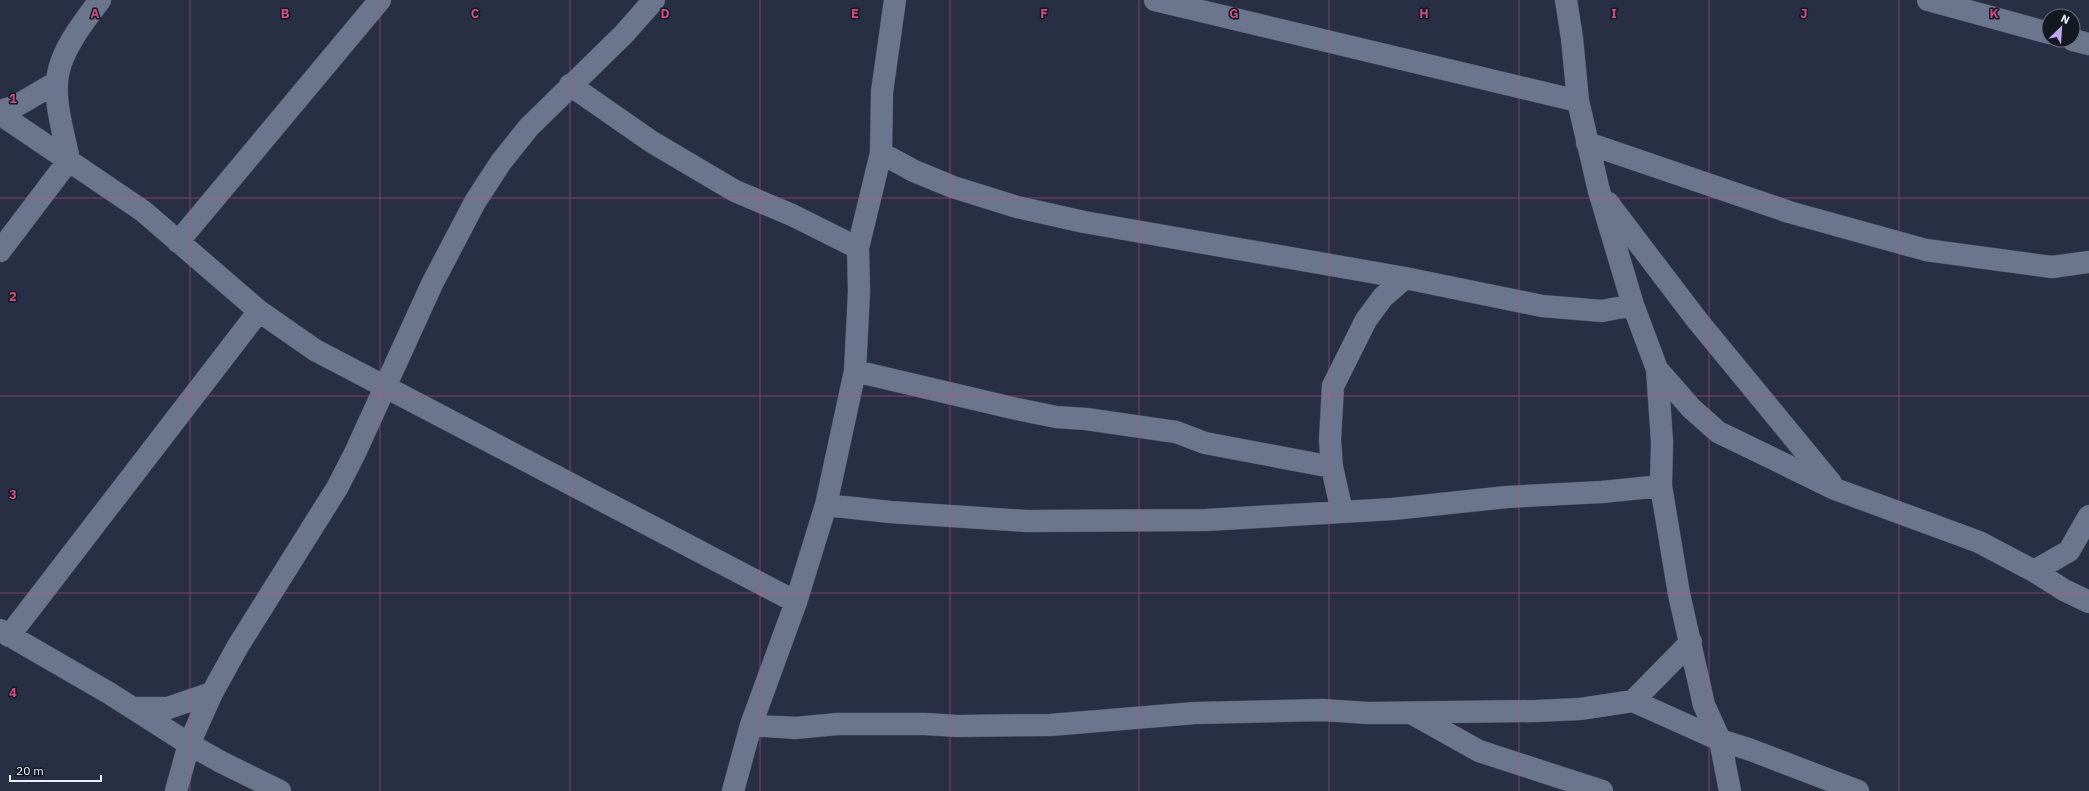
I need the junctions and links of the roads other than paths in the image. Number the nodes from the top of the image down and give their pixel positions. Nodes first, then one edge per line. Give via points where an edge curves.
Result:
1 (100, 0) edge
2 (380, 0) edge
3 (654, 0) edge
4 (895, 0) edge
5 (1155, 0) edge
6 (1566, 0) edge
7 (1928, 0) edge
8 (2041, 31) edge
9 (57, 82) junction
10 (570, 85) junction
11 (1578, 102) junction
12 (0, 111) edge
13 (0, 114) edge
14 (1588, 143) junction
15 (881, 153) junction
16 (69, 160) junction
17 (1599, 191) junction
18 (178, 242) junction
19 (858, 248) junction
20 (0, 251) edge
21 (2089, 262) edge
22 (1405, 278) junction
23 (1633, 305) junction
24 (259, 311) junction
25 (1657, 369) junction
26 (855, 371) junction
27 (385, 385) junction
28 (1332, 467) junction
29 (1661, 486) junction
30 (1835, 489) junction
31 (826, 505) junction
32 (1342, 512) junction
33 (2089, 516) edge
34 (2034, 571) junction
35 (796, 602) junction
36 (2089, 602) edge
37 (4, 633) edge
38 (1691, 642) junction
39 (212, 693) junction
40 (1633, 701) junction
41 (133, 708) junction
42 (1410, 713) junction
43 (751, 725) junction
44 (1720, 740) junction
45 (189, 744) junction
46 (739, 790) edge
47 (176, 791) edge
48 (280, 791) edge
49 (1602, 791) edge
50 (1730, 791) edge
51 (1858, 791) edge

1 - 9 street via 80,28 61,62
2 - 18 street
3 - 10 street via 624,34
4 - 15 street via 882,92
5 - 11 street
6 - 11 street
7 - 8 street
9 - 12 street via 16,106
9 - 16 street
10 - 19 street via 652,142 735,191 792,215
10 - 27 street via 529,127 501,162 475,202 432,284
11 - 14 street
13 - 16 street
14 - 17 street
14 - 21 street via 1789,212 1926,250 2052,267
15 - 19 street
15 - 22 street via 914,171 1017,207 1084,222
16 - 18 street via 142,210
16 - 20 street
17 - 23 street
17 - 30 street via 1697,320
18 - 24 street
19 - 26 street via 859,292
22 - 23 street via 1550,307 1602,311
22 - 28 street via 1383,297 1366,320 1333,386 1330,440
23 - 25 street
24 - 27 street via 315,350
24 - 37 street
25 - 29 street via 1662,429
25 - 30 street via 1691,408 1718,432
26 - 28 street via 1056,417 1176,432 1206,443
26 - 31 street
27 - 35 street
27 - 39 street via 337,488 238,646
28 - 32 street
29 - 32 street
29 - 38 street via 1679,594
30 - 34 street via 1979,542
31 - 32 street via 1026,521 1206,520
31 - 35 street
33 - 34 street via 2069,551
34 - 36 street
35 - 43 street
37 - 41 street
38 - 40 street
38 - 44 street via 1704,705
39 - 41 street via 168,708
39 - 45 street
40 - 42 street via 1573,709
40 - 44 street
41 - 45 street
42 - 43 street via 1250,711 1138,717 1050,726 838,724 795,728
42 - 49 street via 1479,751
43 - 46 street
44 - 50 street
44 - 51 street
45 - 47 street
45 - 48 street

